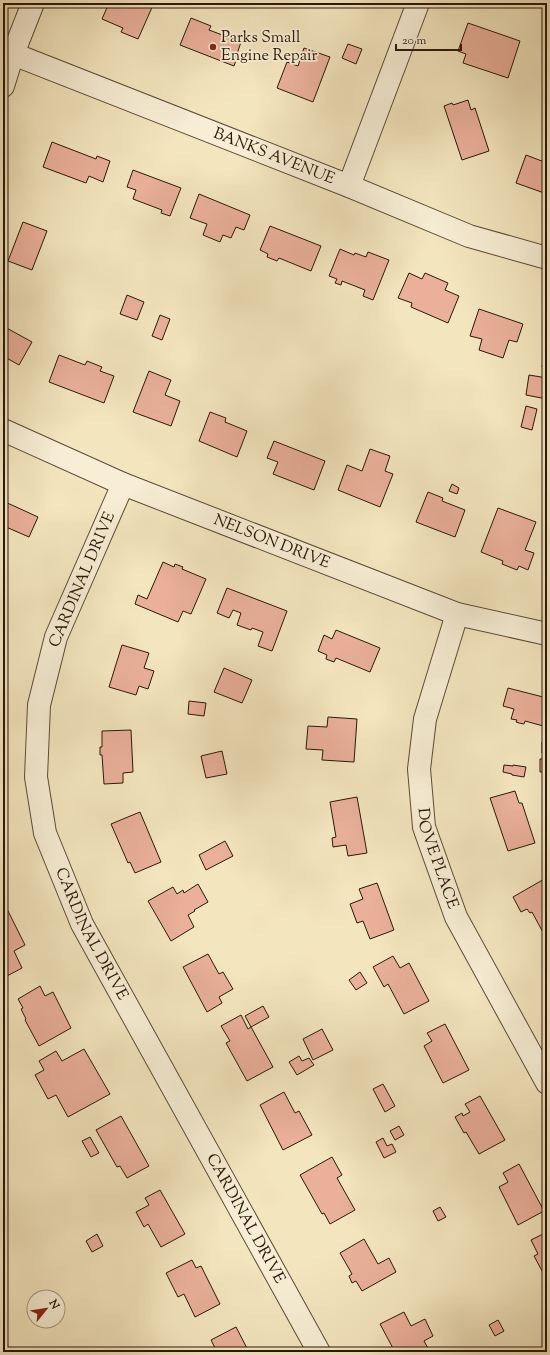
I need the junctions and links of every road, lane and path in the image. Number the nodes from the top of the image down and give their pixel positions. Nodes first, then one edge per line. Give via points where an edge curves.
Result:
1 (33, 3) edge
2 (418, 3) edge
3 (8, 52) edge
4 (3, 86) edge
5 (349, 186) junction
6 (547, 258) edge
7 (3, 430) edge
8 (123, 484) junction
9 (457, 614) junction
10 (547, 634) edge
11 (547, 1083) edge
12 (319, 1352) edge

1 - 3 street
2 - 5 street
3 - 4 street
3 - 5 street, BANKS AVENUE
5 - 6 street, BANKS AVENUE via 469,236
7 - 8 street, NELSON DRIVE
8 - 9 street, NELSON DRIVE
8 - 12 street, CARDINAL DRIVE via 56,637 39,705 36,777 45,833 82,924
9 - 10 street, NELSON DRIVE
9 - 11 street, DOVE PLACE via 426,719 419,769 424,827 456,917

